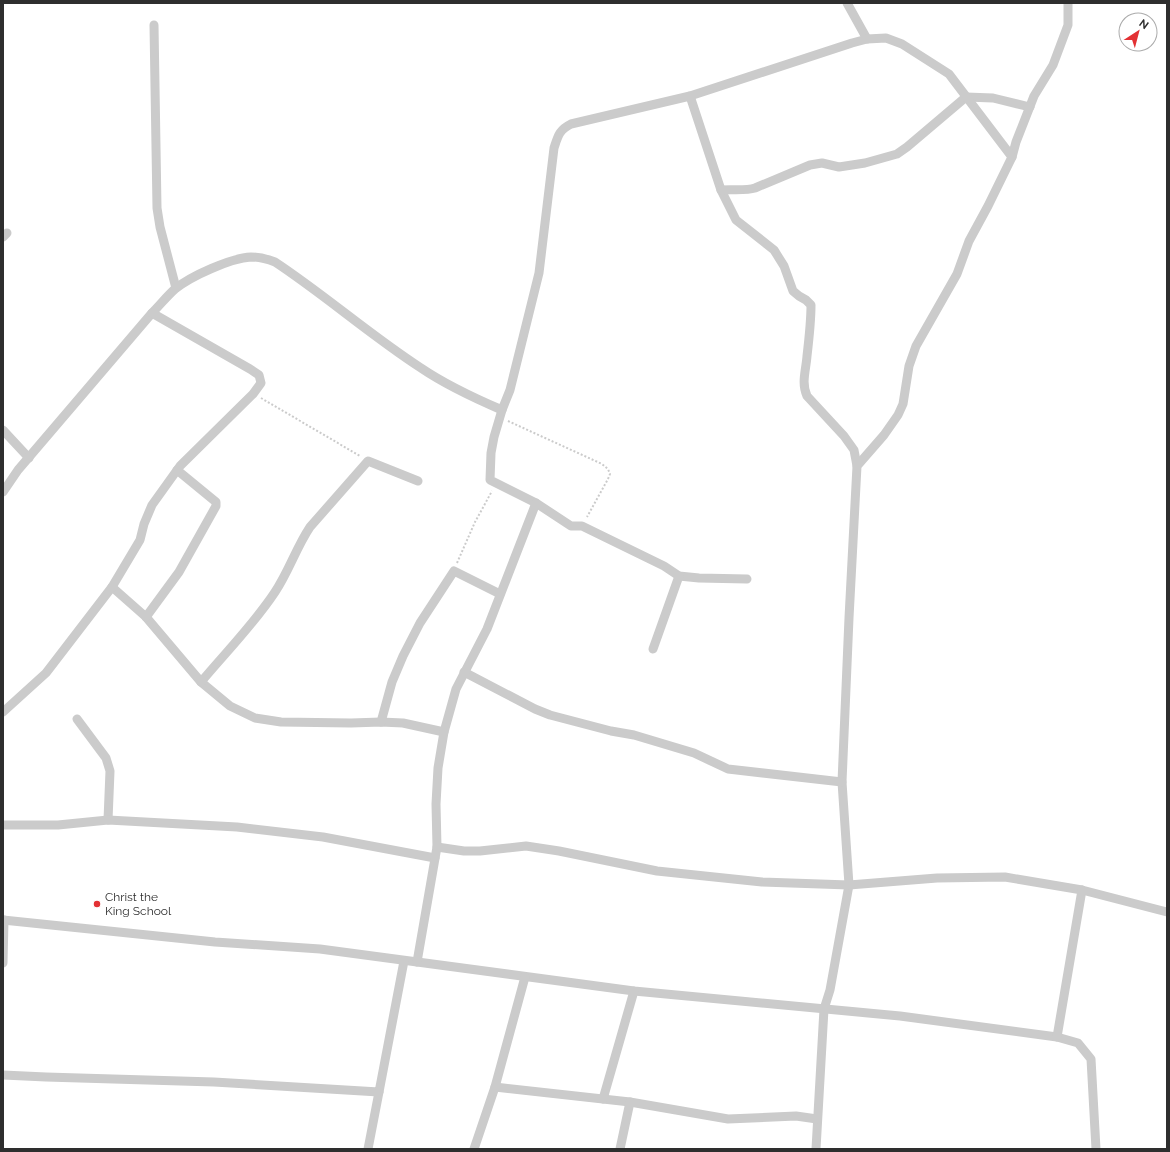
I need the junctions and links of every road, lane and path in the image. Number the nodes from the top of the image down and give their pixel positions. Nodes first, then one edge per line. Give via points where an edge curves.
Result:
1 (847, 3) edge
2 (1068, 3) edge
3 (154, 26) dead end
4 (867, 39) junction
5 (690, 96) junction
6 (966, 97) junction
7 (1030, 107) junction
8 (1012, 157) junction
9 (721, 190) junction
10 (176, 288) junction
11 (152, 313) junction
12 (253, 394) junction
13 (501, 414) junction
14 (3, 430) edge
15 (29, 458) junction
16 (368, 461) junction
17 (857, 466) junction
18 (177, 470) junction
19 (490, 480) junction
20 (418, 481) dead end
21 (3, 492) edge
22 (536, 504) junction
23 (582, 526) junction
24 (454, 571) junction
25 (679, 576) junction
26 (747, 579) dead end
27 (112, 587) junction
28 (500, 594) junction
29 (146, 617) junction
30 (654, 650) dead end
31 (464, 672) junction
32 (201, 682) junction
33 (3, 712) edge
34 (77, 720) dead end
35 (381, 722) junction
36 (444, 732) junction
37 (842, 782) junction
38 (108, 820) junction
39 (3, 825) edge
40 (437, 847) junction
41 (435, 858) junction
42 (849, 885) junction
43 (1082, 890) junction
44 (1167, 912) edge
45 (4, 920) edge
46 (404, 961) junction
47 (418, 962) junction
48 (3, 963) edge
49 (525, 977) junction
50 (634, 991) junction
51 (824, 1009) junction
52 (1057, 1037) junction
53 (3, 1075) edge
54 (495, 1087) junction
55 (379, 1092) junction
56 (603, 1099) junction
57 (630, 1102) junction
58 (817, 1119) junction
59 (368, 1149) edge
60 (474, 1149) edge
61 (620, 1149) edge
62 (816, 1149) edge
63 (1096, 1149) edge

1 - 4 street
2 - 7 street via 1068,25 1053,65
3 - 10 street via 157,208
4 - 5 street
4 - 6 street via 886,38 902,44 949,74
5 - 9 street
5 - 13 street via 571,124 563,128 558,136 554,148 539,273 510,390
6 - 7 street via 993,98
6 - 8 street
6 - 9 street via 897,154 838,167 822,163 810,165 749,190
7 - 8 street
8 - 17 street via 969,241 957,274 916,346 909,366 904,404 884,435
9 - 17 street via 736,220 774,250 784,266 793,291 811,306 804,389 854,450
10 - 11 street
10 - 13 street via 236,259 250,257 275,262 421,369
11 - 12 street via 259,375 261,383
11 - 15 street
12 - 16 path
12 - 18 street
13 - 19 street via 491,454
13 - 23 path via 608,468 608,479
14 - 15 street
15 - 21 street
16 - 20 street
16 - 32 street via 310,527 275,592
17 - 37 street
18 - 27 street via 148,512 140,540
18 - 29 street via 216,502 216,506 179,572
19 - 22 street
19 - 24 path via 490,497 475,522
22 - 23 street via 571,526
22 - 28 street
23 - 25 street via 664,566
24 - 28 street
24 - 35 street via 420,623 404,656 392,682
25 - 26 street
25 - 30 street
27 - 29 street
27 - 33 street via 46,673
28 - 31 street via 479,647
29 - 32 street
31 - 36 street via 456,689
31 - 37 street via 550,715 611,732 634,735 694,753 728,769
32 - 35 street via 230,706 255,718 282,722
34 - 38 street via 106,758 110,771
35 - 36 street via 403,723
36 - 40 street via 438,768
37 - 42 street
38 - 39 street via 58,825
38 - 41 street via 237,827 322,837
40 - 41 street
40 - 42 street via 480,850 526,846 657,871 762,882
41 - 47 street
42 - 43 street via 937,878 1005,877
42 - 51 street via 830,990
43 - 44 street
43 - 52 street
45 - 46 street via 215,942 320,949
45 - 48 street
46 - 47 street
46 - 55 street
47 - 49 street
49 - 50 street
49 - 54 street
50 - 51 street
50 - 56 street
51 - 52 street via 900,1016
51 - 58 street
52 - 63 street via 1078,1042 1091,1059
53 - 55 street via 214,1082
54 - 56 street
54 - 60 street
55 - 59 street
56 - 57 street
57 - 58 street via 728,1119 796,1116
57 - 61 street
58 - 62 street

